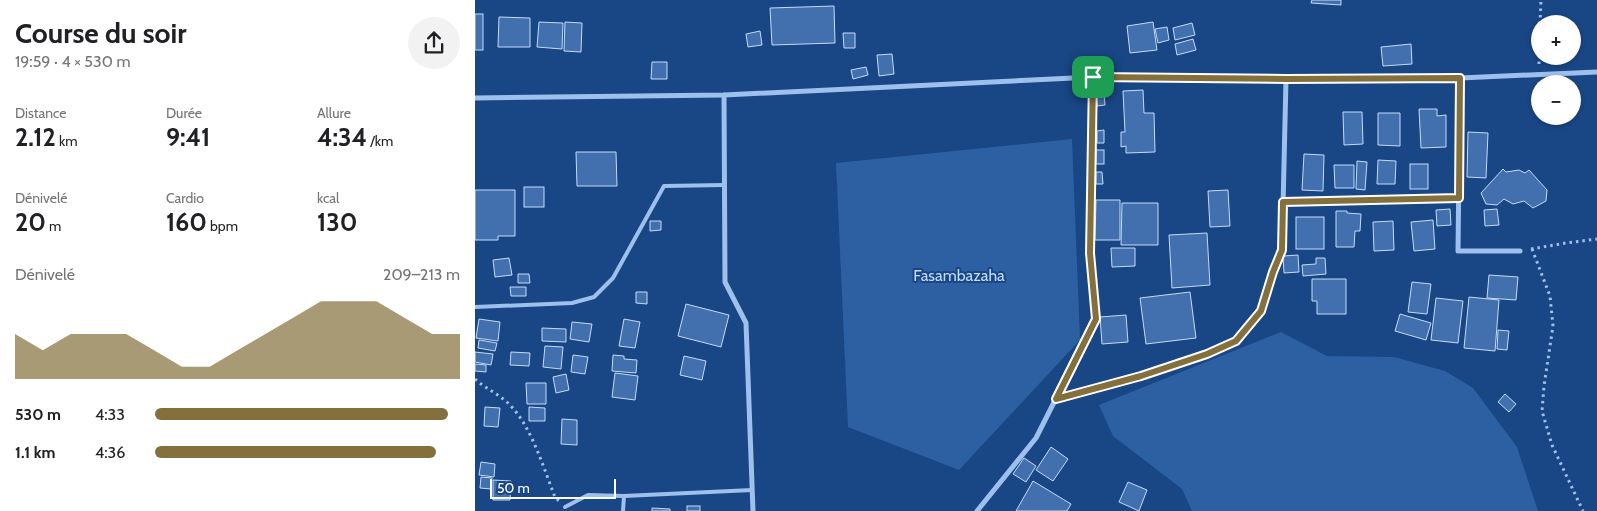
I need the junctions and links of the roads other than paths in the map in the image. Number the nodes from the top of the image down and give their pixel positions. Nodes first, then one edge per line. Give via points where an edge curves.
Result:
1 (1597, 72) edge
2 (1093, 77) junction
3 (1460, 78) junction
4 (1286, 79) junction
5 (724, 95) junction
6 (475, 98) edge
7 (724, 185) junction
8 (1459, 198) junction
9 (1283, 202) junction
10 (1282, 250) road end
11 (1519, 251) road end
12 (475, 307) edge
13 (752, 490) junction
14 (624, 496) junction
15 (565, 507) road end
16 (623, 511) edge
17 (753, 511) edge
18 (977, 511) edge

1 - 3 street
2 - 4 street
2 - 5 street
2 - 18 street via 1090,253 1096,319 1036,438
3 - 4 street
3 - 8 street
4 - 9 street
5 - 6 street
5 - 7 street
7 - 12 lane via 664,186 613,278 594,297 572,303
7 - 13 street via 725,282 746,323
8 - 9 street
8 - 11 street via 1458,251
9 - 10 street
13 - 14 lane
13 - 17 street
14 - 15 lane via 588,495
14 - 16 lane

